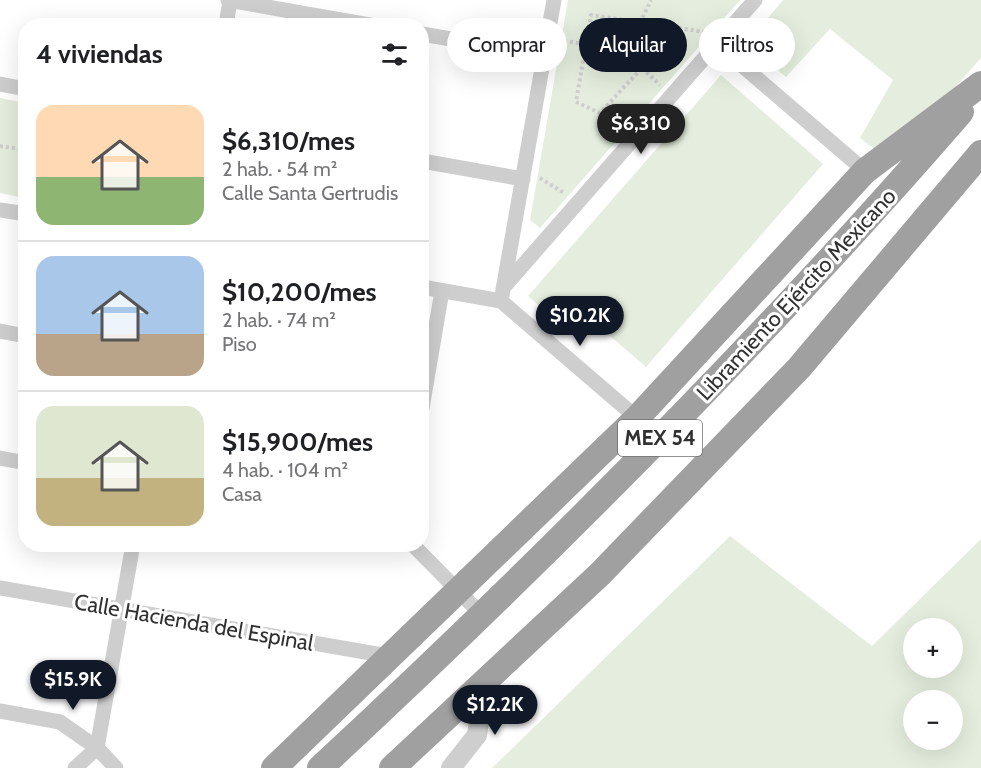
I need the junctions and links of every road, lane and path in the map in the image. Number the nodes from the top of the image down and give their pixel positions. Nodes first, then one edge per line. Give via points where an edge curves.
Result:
1 (230, 0) edge
2 (554, 0) edge
3 (651, 0) edge
4 (755, 0) edge
5 (227, 18) edge
6 (330, 18) edge
7 (551, 18) edge
8 (590, 18) edge
9 (612, 18) edge
10 (642, 18) edge
11 (734, 18) edge
12 (429, 35) edge
13 (447, 38) edge
14 (699, 53) edge
15 (542, 72) edge
16 (581, 72) edge
17 (638, 72) edge
18 (646, 72) edge
19 (750, 72) edge
20 (0, 84) edge
21 (981, 84) edge
22 (660, 85) dead end
23 (18, 87) edge
24 (981, 89) edge
25 (0, 146) edge
26 (18, 149) edge
27 (981, 153) edge
28 (429, 161) edge
29 (865, 171) junction
30 (540, 177) dead end
31 (523, 179) junction
32 (565, 194) dead end
33 (0, 210) edge
34 (18, 213) edge
35 (429, 288) edge
36 (442, 291) junction
37 (502, 295) junction
38 (0, 331) edge
39 (18, 334) edge
40 (429, 367) edge
41 (636, 418) junction
42 (0, 458) edge
43 (18, 461) edge
44 (132, 552) edge
45 (420, 552) edge
46 (0, 588) edge
47 (458, 591) junction
48 (122, 609) junction
49 (482, 615) junction
50 (388, 656) junction
51 (484, 681) junction
52 (0, 711) edge
53 (97, 748) junction
54 (75, 768) edge
55 (116, 768) edge
56 (274, 768) edge
57 (320, 768) edge
58 (392, 768) edge
59 (451, 768) edge

1 - 5 street
1 - 6 street
2 - 7 street
3 - 10 path
4 - 11 street
8 - 9 path via 591,15
12 - 13 street
14 - 37 street
15 - 31 street
16 - 17 path via 576,102 600,113
18 - 22 path
19 - 29 street
20 - 23 street
21 - 29 highway
24 - 49 highway, Libramiento Ejército Mexicano / MEX 54 via 874,213 660,438
25 - 26 path
27 - 51 highway, Libramiento Ejército Mexicano / MEX 54 via 799,368 600,574
28 - 31 street
29 - 41 highway
30 - 32 path
31 - 37 street
33 - 34 street
35 - 36 street
36 - 37 street
36 - 40 street
37 - 41 street
38 - 39 street
41 - 47 highway
42 - 43 street
44 - 48 street
45 - 47 street
46 - 48 street, Calle Hacienda del Espinal
47 - 49 street
47 - 50 highway
48 - 50 street, Calle Hacienda del Espinal
48 - 53 street
49 - 57 highway, Libramiento Ejército Mexicano / MEX 54
50 - 56 highway
51 - 58 highway, Libramiento Ejército Mexicano / MEX 54
51 - 59 street via 477,735
52 - 53 street via 60,722
53 - 54 street
53 - 55 street

